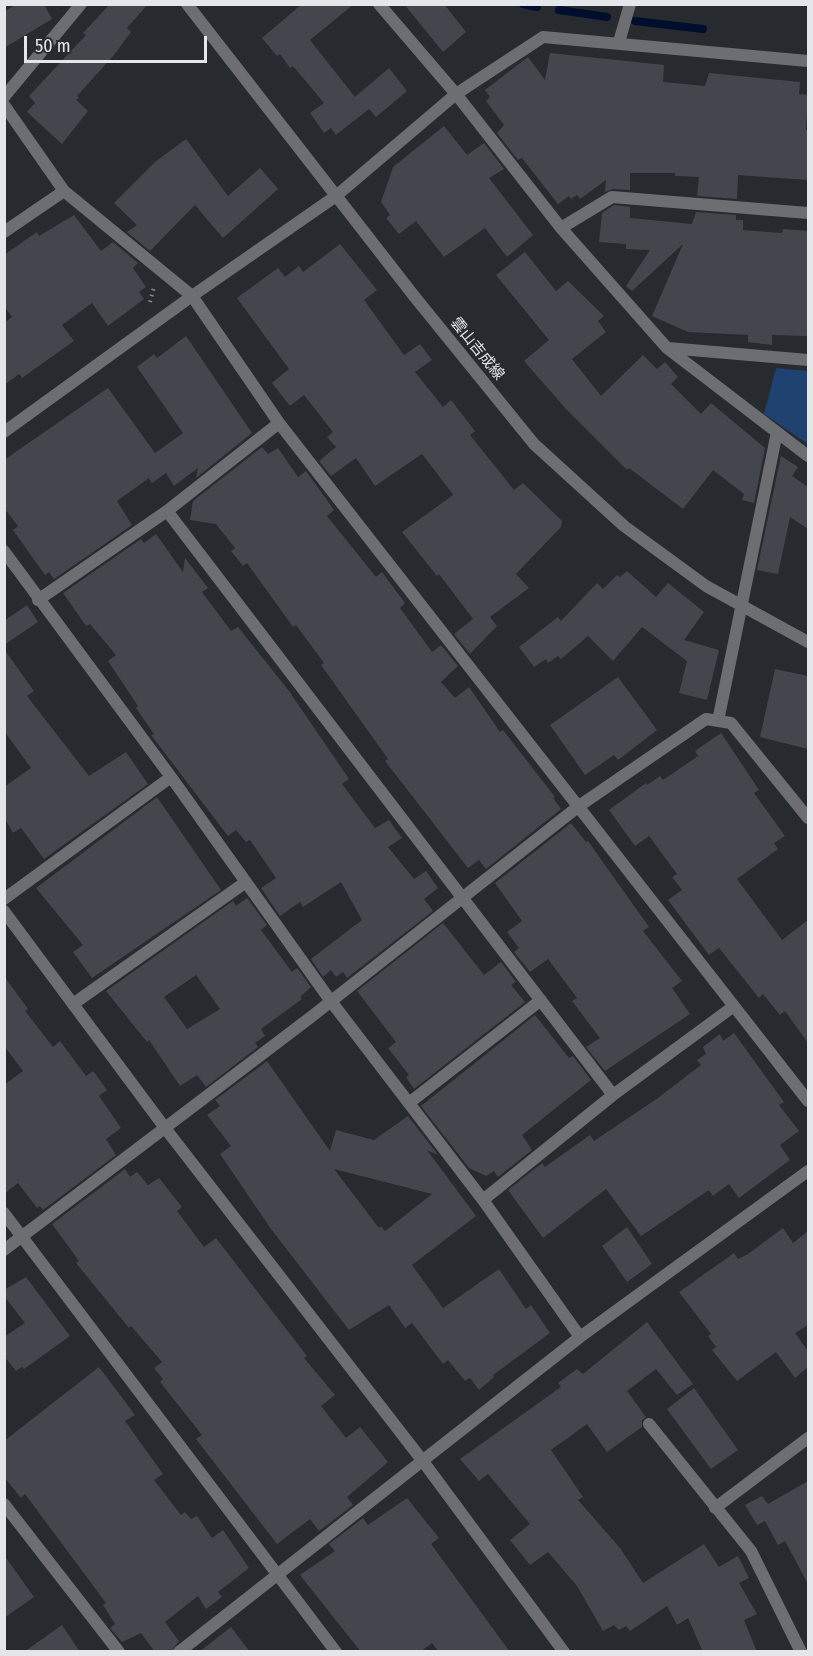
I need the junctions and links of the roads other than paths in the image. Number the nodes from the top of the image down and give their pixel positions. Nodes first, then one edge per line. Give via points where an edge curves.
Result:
1 (81, 4) edge
2 (187, 4) edge
3 (379, 4) edge
4 (630, 4) edge
5 (619, 42) junction
6 (808, 61) edge
7 (456, 94) junction
8 (4, 97) edge
9 (4, 105) edge
10 (64, 191) junction
11 (336, 196) junction
12 (808, 213) edge
13 (561, 228) junction
14 (4, 232) edge
15 (192, 296) junction
16 (667, 348) junction
17 (808, 360) edge
18 (279, 423) junction
19 (4, 432) edge
20 (777, 432) junction
21 (808, 456) edge
22 (167, 511) junction
23 (4, 551) edge
24 (38, 600) junction
25 (742, 606) junction
26 (808, 642) edge
27 (718, 721) junction
28 (171, 777) junction
29 (579, 807) junction
30 (808, 818) edge
31 (246, 882) junction
32 (4, 899) edge
33 (462, 900) junction
34 (4, 911) edge
35 (330, 1000) junction
36 (541, 1000) junction
37 (73, 1004) junction
38 (734, 1006) junction
39 (613, 1095) junction
40 (808, 1101) edge
41 (409, 1103) junction
42 (165, 1128) junction
43 (808, 1171) edge
44 (483, 1200) junction
45 (4, 1213) edge
46 (23, 1236) junction
47 (4, 1250) edge
48 (580, 1336) junction
49 (649, 1424) dead end
50 (808, 1438) edge
51 (422, 1460) junction
52 (4, 1504) edge
53 (715, 1508) junction
54 (278, 1574) junction
55 (119, 1652) edge
56 (179, 1652) edge
57 (336, 1652) edge
58 (564, 1652) edge
59 (801, 1652) edge

1 - 8 street
2 - 11 street, 雲山吉成線
3 - 7 street
4 - 5 street
5 - 6 street
5 - 7 street via 543,37
7 - 11 street
7 - 13 street
9 - 10 street
10 - 14 street
10 - 15 street
11 - 15 street
11 - 25 street, 雲山吉成線 via 534,444 624,526 706,586
12 - 13 street via 612,197
13 - 16 street
15 - 18 street
15 - 19 street
16 - 17 street
16 - 20 street
18 - 22 street
18 - 29 street
20 - 21 street
20 - 25 street
22 - 24 street
22 - 33 street
23 - 24 street
24 - 28 street
25 - 26 street, 雲山吉成線
25 - 27 street
27 - 29 street via 706,719
27 - 30 street via 731,723
28 - 31 street
28 - 32 street
29 - 33 street
29 - 38 street
31 - 35 street
31 - 37 street
33 - 35 street
33 - 36 street
34 - 37 street
35 - 41 street
35 - 42 street
36 - 39 street
36 - 41 street
37 - 42 street
38 - 39 street
38 - 40 street
39 - 44 street
41 - 44 street
42 - 46 street
42 - 51 street
43 - 48 street
44 - 48 street
45 - 46 street
46 - 47 street
46 - 54 street
48 - 51 street
49 - 53 street
50 - 53 street
51 - 54 street
51 - 58 street
52 - 55 street
53 - 59 street via 751,1551
54 - 56 street
54 - 57 street

